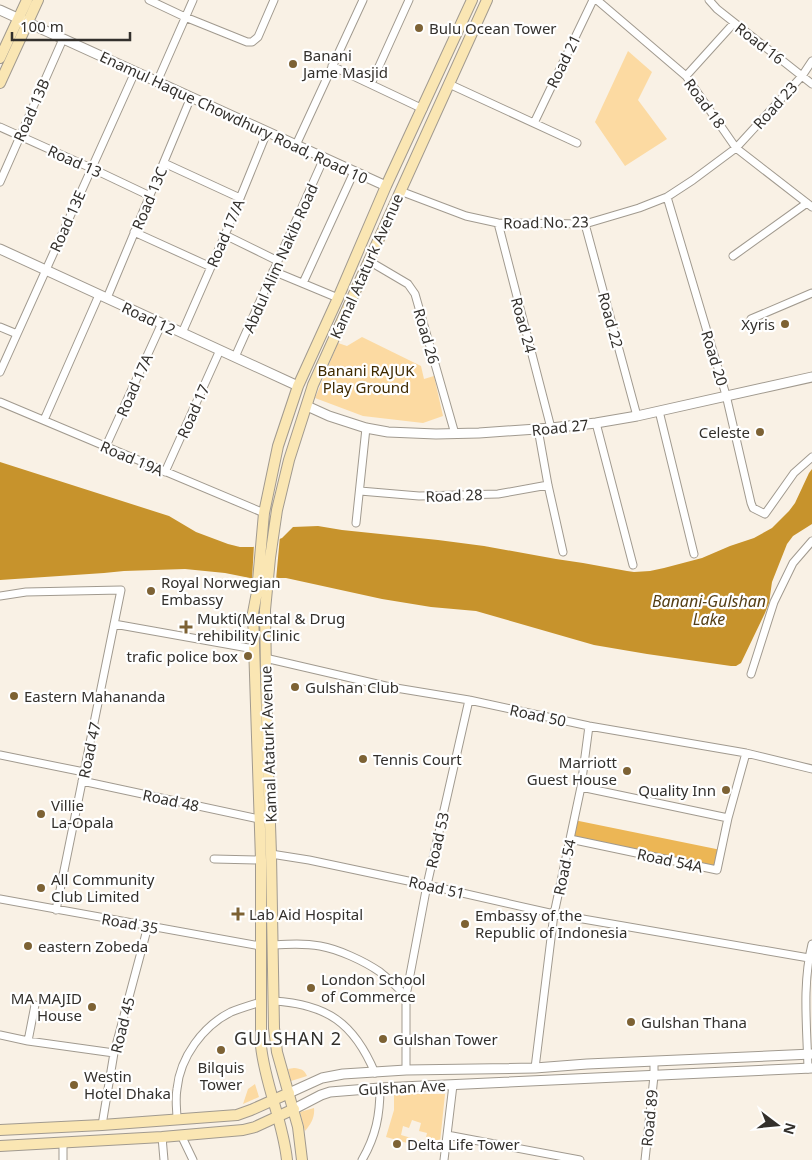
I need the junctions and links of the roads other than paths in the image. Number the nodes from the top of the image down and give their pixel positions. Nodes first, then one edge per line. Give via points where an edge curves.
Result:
1 (27, 0) edge
2 (38, 0) edge
3 (149, 0) edge
4 (193, 0) edge
5 (274, 0) edge
6 (363, 0) edge
7 (409, 0) edge
8 (472, 0) edge
9 (487, 0) edge
10 (593, 0) edge
11 (597, 0) edge
12 (709, 0) edge
13 (0, 10) edge
14 (185, 17) junction
15 (23, 21) junction
16 (734, 23) junction
17 (63, 39) junction
18 (0, 58) edge
19 (812, 61) edge
20 (332, 66) junction
21 (135, 72) junction
22 (686, 76) junction
23 (802, 76) junction
24 (157, 82) junction
25 (0, 83) edge
26 (371, 84) junction
27 (449, 84) junction
28 (812, 84) edge
29 (191, 97) junction
30 (422, 110) junction
31 (534, 123) junction
32 (0, 128) edge
33 (267, 132) junction
34 (19, 136) junction
35 (577, 143) dead end
36 (296, 145) junction
37 (736, 148) junction
38 (324, 158) junction
39 (164, 163) junction
40 (91, 168) junction
41 (354, 172) junction
42 (0, 182) edge
43 (386, 186) junction
44 (400, 191) junction
45 (150, 196) junction
46 (667, 197) junction
47 (240, 198) junction
48 (810, 205) edge
49 (498, 223) junction
50 (585, 224) junction
51 (134, 232) junction
52 (225, 235) junction
53 (0, 249) edge
54 (733, 256) dead end
55 (278, 261) junction
56 (369, 261) junction
57 (211, 266) junction
58 (45, 270) junction
59 (274, 271) junction
60 (303, 283) junction
61 (812, 293) edge
62 (103, 296) junction
63 (338, 298) junction
64 (751, 319) dead end
65 (162, 324) junction
66 (0, 327) edge
67 (182, 333) junction
68 (17, 334) junction
69 (220, 350) junction
70 (235, 357) junction
71 (0, 372) edge
72 (812, 377) edge
73 (298, 386) junction
74 (726, 395) junction
75 (293, 399) junction
76 (0, 402) edge
77 (307, 406) junction
78 (659, 410) junction
79 (637, 416) junction
80 (44, 420) junction
81 (596, 423) junction
82 (366, 428) junction
83 (551, 428) junction
84 (538, 429) junction
85 (455, 434) junction
86 (106, 446) junction
87 (812, 457) edge
88 (165, 472) junction
89 (548, 485) junction
90 (360, 491) junction
91 (264, 513) junction
92 (356, 523) dead end
93 (812, 541) edge
94 (564, 552) dead end
95 (694, 554) dead end
96 (633, 565) dead end
97 (262, 587) junction
98 (0, 596) edge
99 (114, 624) junction
100 (254, 649) junction
101 (266, 655) junction
102 (751, 674) dead end
103 (469, 700) junction
104 (589, 726) junction
105 (746, 753) junction
106 (0, 756) edge
107 (812, 769) edge
108 (84, 772) junction
109 (82, 781) junction
110 (581, 787) junction
111 (259, 818) junction
112 (728, 818) junction
113 (570, 840) junction
114 (271, 854) junction
115 (214, 859) dead end
116 (261, 860) junction
117 (427, 885) junction
118 (0, 899) edge
119 (56, 910) junction
120 (554, 914) junction
121 (148, 926) junction
122 (812, 944) edge
123 (273, 945) junction
124 (260, 946) junction
125 (808, 958) junction
126 (406, 996) junction
127 (273, 1001) junction
128 (261, 1002) junction
129 (34, 1005) dead end
130 (0, 1035) edge
131 (28, 1041) junction
132 (114, 1053) junction
133 (810, 1054) edge
134 (654, 1061) junction
135 (535, 1068) junction
136 (810, 1068) edge
137 (406, 1070) junction
138 (375, 1073) junction
139 (654, 1076) junction
140 (452, 1085) junction
141 (380, 1088) junction
142 (289, 1093) junction
143 (274, 1100) junction
144 (294, 1109) junction
145 (279, 1117) junction
146 (177, 1120) junction
147 (102, 1125) junction
148 (0, 1130) edge
149 (181, 1135) junction
150 (447, 1135) junction
151 (162, 1137) junction
152 (63, 1142) junction
153 (0, 1146) edge
154 (63, 1160) edge
155 (164, 1160) edge
156 (193, 1160) edge
157 (287, 1160) edge
158 (302, 1160) edge
159 (362, 1160) edge
160 (444, 1160) edge
161 (580, 1160) edge
162 (645, 1160) edge

1 - 15 main road
2 - 15 main road
3 - 14 street
4 - 14 street
5 - 14 street via 258,37 252,42
6 - 20 street
7 - 26 street
8 - 30 main road, Kamal Ataturk Avenue
9 - 27 main road, Kamal Ataturk Avenue
10 - 31 street, Road 21
11 - 22 street, Road 18
12 - 16 street, Road 16
13 - 15 street, Enamul Haque Chowdhury Road, Road 10
14 - 24 street
15 - 17 street, Enamul Haque Chowdhury Road, Road 10
15 - 18 main road
15 - 25 main road
16 - 22 street
16 - 23 street, Road 16
17 - 21 street, Enamul Haque Chowdhury Road, Road 10
17 - 34 street, Road 13B
19 - 23 street, Road 23
20 - 26 street
20 - 36 street
21 - 24 street, Enamul Haque Chowdhury Road, Road 10
21 - 40 street, Road 13E
22 - 37 street, Road 18
23 - 28 street, Road 16
23 - 37 street, Road 23
24 - 29 street, Enamul Haque Chowdhury Road, Road 10
26 - 30 street
27 - 31 street
27 - 44 main road, Kamal Ataturk Avenue
29 - 33 street, Enamul Haque Chowdhury Road, Road 10
29 - 39 street, Road 13C
30 - 43 main road, Kamal Ataturk Avenue
31 - 35 street
32 - 34 street, Road 13
33 - 36 street, Enamul Haque Chowdhury Road, Road 10
33 - 47 street, Road 17/A
34 - 40 street, Road 13
34 - 42 street, Road 13B
36 - 38 street, Enamul Haque Chowdhury Road, Road 10
37 - 46 street, Road No. 23
37 - 48 street, Road 18
38 - 41 street, Enamul Haque Chowdhury Road, Road 10
38 - 55 street, Abdul Alim Nakib Road
39 - 45 street, Road 13C
39 - 47 street
40 - 45 street, Road 13
40 - 58 street, Road 13E
41 - 43 street, Enamul Haque Chowdhury Road, Road 10
41 - 60 street
43 - 44 main road
43 - 63 main road, Kamal Ataturk Avenue
44 - 49 street, Road No. 23 via 466,216
44 - 56 main road, Kamal Ataturk Avenue
45 - 51 street, Road 13C
46 - 50 street, Road No. 23
46 - 74 street, Road 20
47 - 52 street, Road 17/A
48 - 54 street
49 - 50 street, Road No. 23
49 - 83 street, Road 24
50 - 79 street, Road 22
51 - 57 street
51 - 62 street, Road 13C
52 - 55 street
52 - 57 street, Road 17/A
53 - 58 street, Road 12
55 - 59 street, Abdul Alim Nakib Road
56 - 77 main road, Kamal Ataturk Avenue via 313,385
56 - 85 street, Road 26 via 408,284 415,294
57 - 67 street, Road 17/A
58 - 62 street, Road 12
58 - 68 street, Road 13E
59 - 60 street
59 - 70 street, Abdul Alim Nakib Road
60 - 63 street
61 - 64 street
62 - 65 street, Road 12
62 - 80 street, Road 13C
63 - 73 main road, Kamal Ataturk Avenue
65 - 67 street, Road 12
65 - 86 street, Road 17A
66 - 68 street
67 - 69 street, Road 12
68 - 71 street, Road 13E
69 - 70 street, Road 12
69 - 88 street, Road 17
70 - 73 street, Road 12
72 - 74 street, Road 27
73 - 75 main road, Kamal Ataturk Avenue
74 - 78 street, Road 27
74 - 87 street, Road 20 via 754,508 765,514 794,473
75 - 77 main road
75 - 91 main road, Kamal Ataturk Avenue via 278,446
76 - 80 street, Road 19A
77 - 82 street, Road 27
77 - 97 main road, Kamal Ataturk Avenue via 289,460
78 - 79 street, Road 27
78 - 95 street
79 - 81 street, Road 27
80 - 86 street, Road 19A
81 - 83 street, Road 27
81 - 96 street
82 - 85 street, Road 27 via 388,432
82 - 90 street
83 - 84 street, Road 27
84 - 85 street, Road 27
84 - 89 street
86 - 88 street, Road 19A
88 - 91 street, Road 19A
89 - 90 street, Road 28 via 498,494 419,496
89 - 94 street
90 - 92 street
91 - 97 main road, Kamal Ataturk Avenue via 260,541
93 - 102 street via 793,563 774,602
97 - 100 main road, Kamal Ataturk Avenue via 253,613
97 - 101 main road, Kamal Ataturk Avenue
98 - 99 street, Road 47 via 26,592 121,590
99 - 100 street
99 - 108 street, Road 47
100 - 101 main road
100 - 111 main road, Kamal Ataturk Avenue
101 - 103 street, Road 50 via 390,688
101 - 114 main road, Kamal Ataturk Avenue
103 - 104 street, Road 50
103 - 117 street, Road 53
104 - 105 street, Road 50
104 - 110 street, Road 54
105 - 107 street, Road 50
105 - 112 street, Road 54A
106 - 108 street
108 - 109 street, Road 47
109 - 111 street, Road 48
109 - 119 street, Road 47
110 - 112 street
110 - 113 street, Road 54
111 - 116 main road, Kamal Ataturk Avenue
112 - 113 street, Road 54A via 717,870
113 - 120 street, Road 54
114 - 117 street, Road 51
114 - 123 main road, Kamal Ataturk Avenue
115 - 116 street
116 - 124 main road, Kamal Ataturk Avenue
117 - 120 street, Road 51
117 - 126 street, Road 53
118 - 119 street, Road 35
119 - 121 street, Road 35
120 - 125 street, Road 51
120 - 135 street, Road 54
121 - 124 street, Road 35
121 - 132 street, Road 45
122 - 125 street
123 - 126 street via 321,946 344,954 380,972
123 - 127 main road, Kamal Ataturk Avenue
124 - 128 main road, Kamal Ataturk Avenue
125 - 133 street via 805,1003
126 - 137 street, Road 53
127 - 138 street via 301,1003 338,1021 358,1040
127 - 142 main road, Kamal Ataturk Avenue via 275,1041
128 - 143 main road, Kamal Ataturk Avenue via 262,1054
128 - 146 street via 231,1012 205,1031 195,1044 186,1058 177,1088
129 - 131 street
130 - 131 street
131 - 132 street
132 - 147 street, Road 45
133 - 134 street, Gulshan Ave
133 - 136 street
134 - 135 street, Gulshan Ave
134 - 139 street, Road 89
135 - 137 street, Gulshan Ave
136 - 139 street, Gulshan Ave
137 - 138 street, Gulshan Ave
138 - 142 street, Gulshan Ave via 322,1078
139 - 140 street, Gulshan Ave
139 - 162 street, Road 89
140 - 141 street, Gulshan Ave
140 - 150 street
141 - 144 street, Gulshan Ave via 330,1092
141 - 159 street via 378,1119 370,1147
142 - 143 main road, Gulshan Ave
142 - 144 main road, Kamal Ataturk Avenue
143 - 145 main road, Kamal Ataturk Avenue
143 - 146 main road, Gulshan Ave via 244,1113
144 - 145 main road, Gulshan Ave
144 - 158 main road, Kamal Ataturk Avenue
145 - 149 main road, Gulshan Ave via 250,1128
145 - 157 main road, Kamal Ataturk Avenue
146 - 147 main road, Gulshan Ave
147 - 148 main road, Gulshan Ave
149 - 151 main road, Gulshan Ave
149 - 156 street
150 - 160 street
150 - 161 street
151 - 152 main road, Gulshan Ave
151 - 155 street
152 - 153 main road, Gulshan Ave
152 - 154 street

